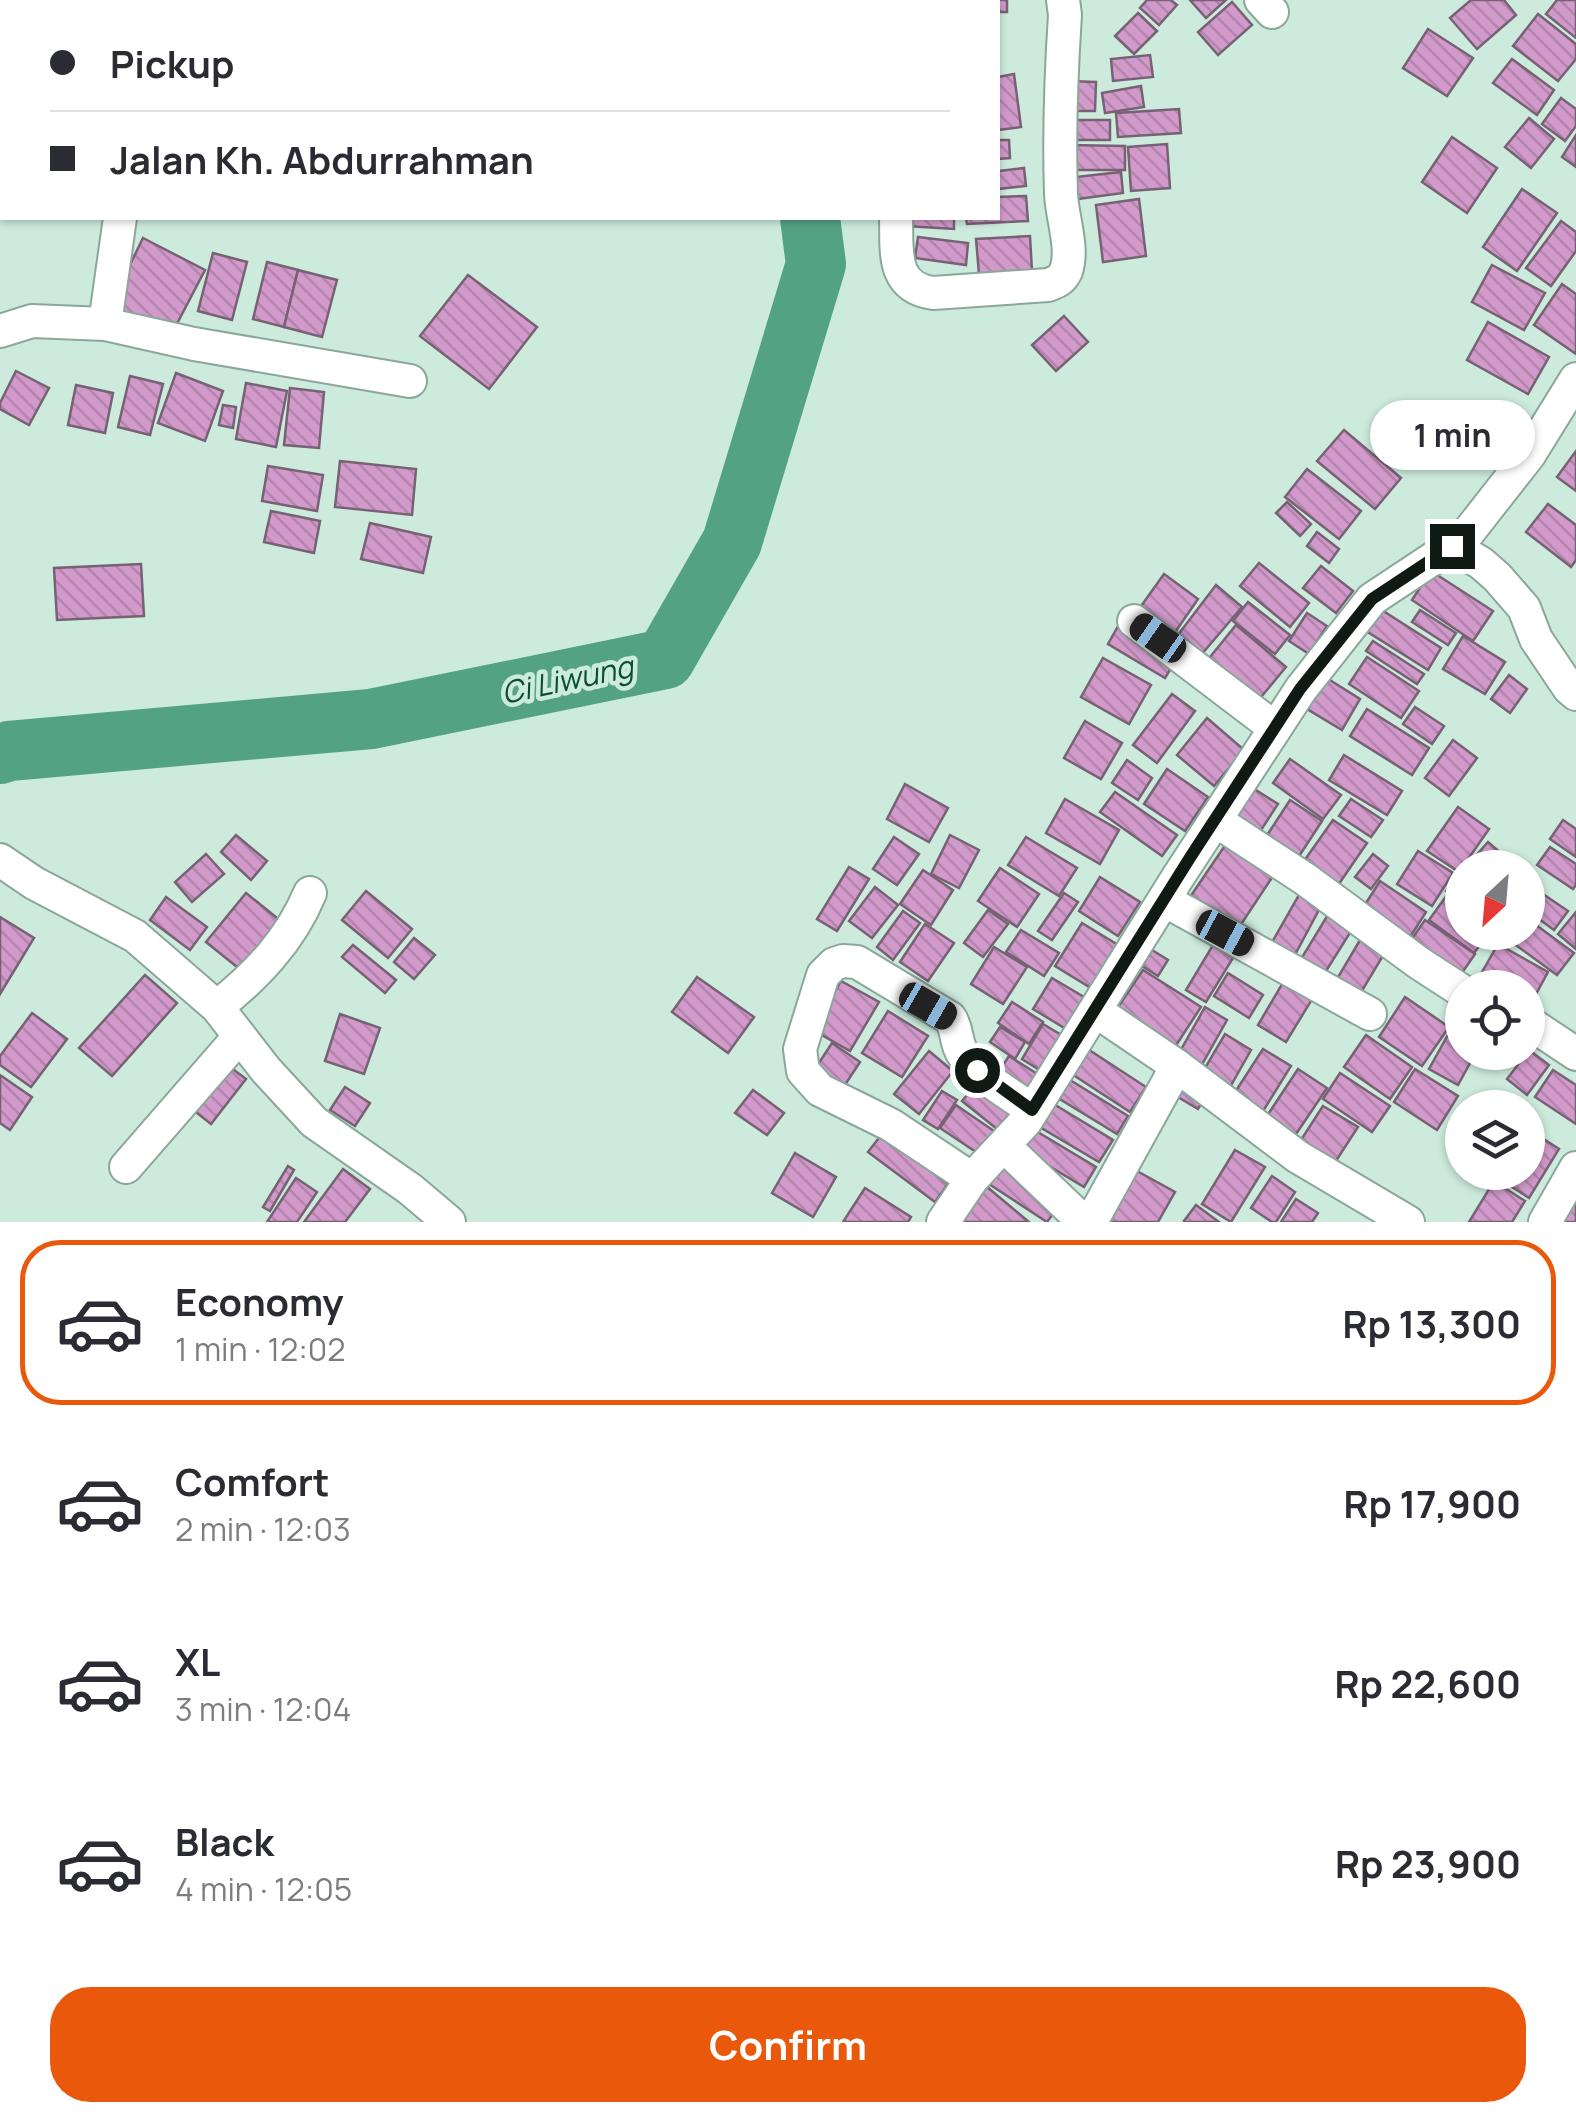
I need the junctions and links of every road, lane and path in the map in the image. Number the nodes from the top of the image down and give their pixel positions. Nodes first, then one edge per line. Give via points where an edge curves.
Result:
1 (1069, 5) edge
2 (120, 220) edge
3 (896, 220) edge
4 (106, 324) junction
5 (0, 331) edge
6 (1576, 379) edge
7 (410, 381) dead end
8 (1452, 546) junction
9 (1134, 621) dead end
10 (1576, 694) edge
11 (1276, 728) junction
12 (1215, 820) junction
13 (0, 860) edge
14 (310, 893) dead end
15 (1164, 900) junction
16 (1445, 979) edge
17 (217, 1008) junction
18 (1096, 1011) junction
19 (1370, 1014) dead end
20 (1545, 1033) edge
21 (239, 1037) junction
22 (1576, 1054) edge
23 (1178, 1066) junction
24 (1032, 1110) junction
25 (1004, 1146) junction
26 (126, 1167) dead end
27 (1576, 1168) edge
28 (972, 1179) junction
29 (449, 1222) edge
30 (942, 1222) edge
31 (1088, 1222) edge
32 (1408, 1222) edge
33 (1545, 1222) edge

1 - 3 street via 1059,112 1068,254 1063,276 1048,285 917,291 898,264
2 - 4 street
4 - 5 street via 32,322
4 - 7 street
6 - 8 street via 1488,510
8 - 10 street via 1481,563 1524,608 1536,639
8 - 11 street via 1372,599
9 - 11 street
11 - 12 street
12 - 15 street
12 - 16 street
13 - 17 street via 135,936
14 - 17 street via 288,935
15 - 18 street
15 - 19 street
17 - 21 street
18 - 23 street
18 - 24 street
20 - 22 street
21 - 26 street
21 - 29 street via 314,1122
23 - 31 street
23 - 32 street via 1298,1158
24 - 25 street
24 - 28 street via 964,1056 950,1018 857,962 834,964 823,975 800,1049 803,1070 820,1090
25 - 28 street
25 - 31 street
27 - 33 street
28 - 30 street

